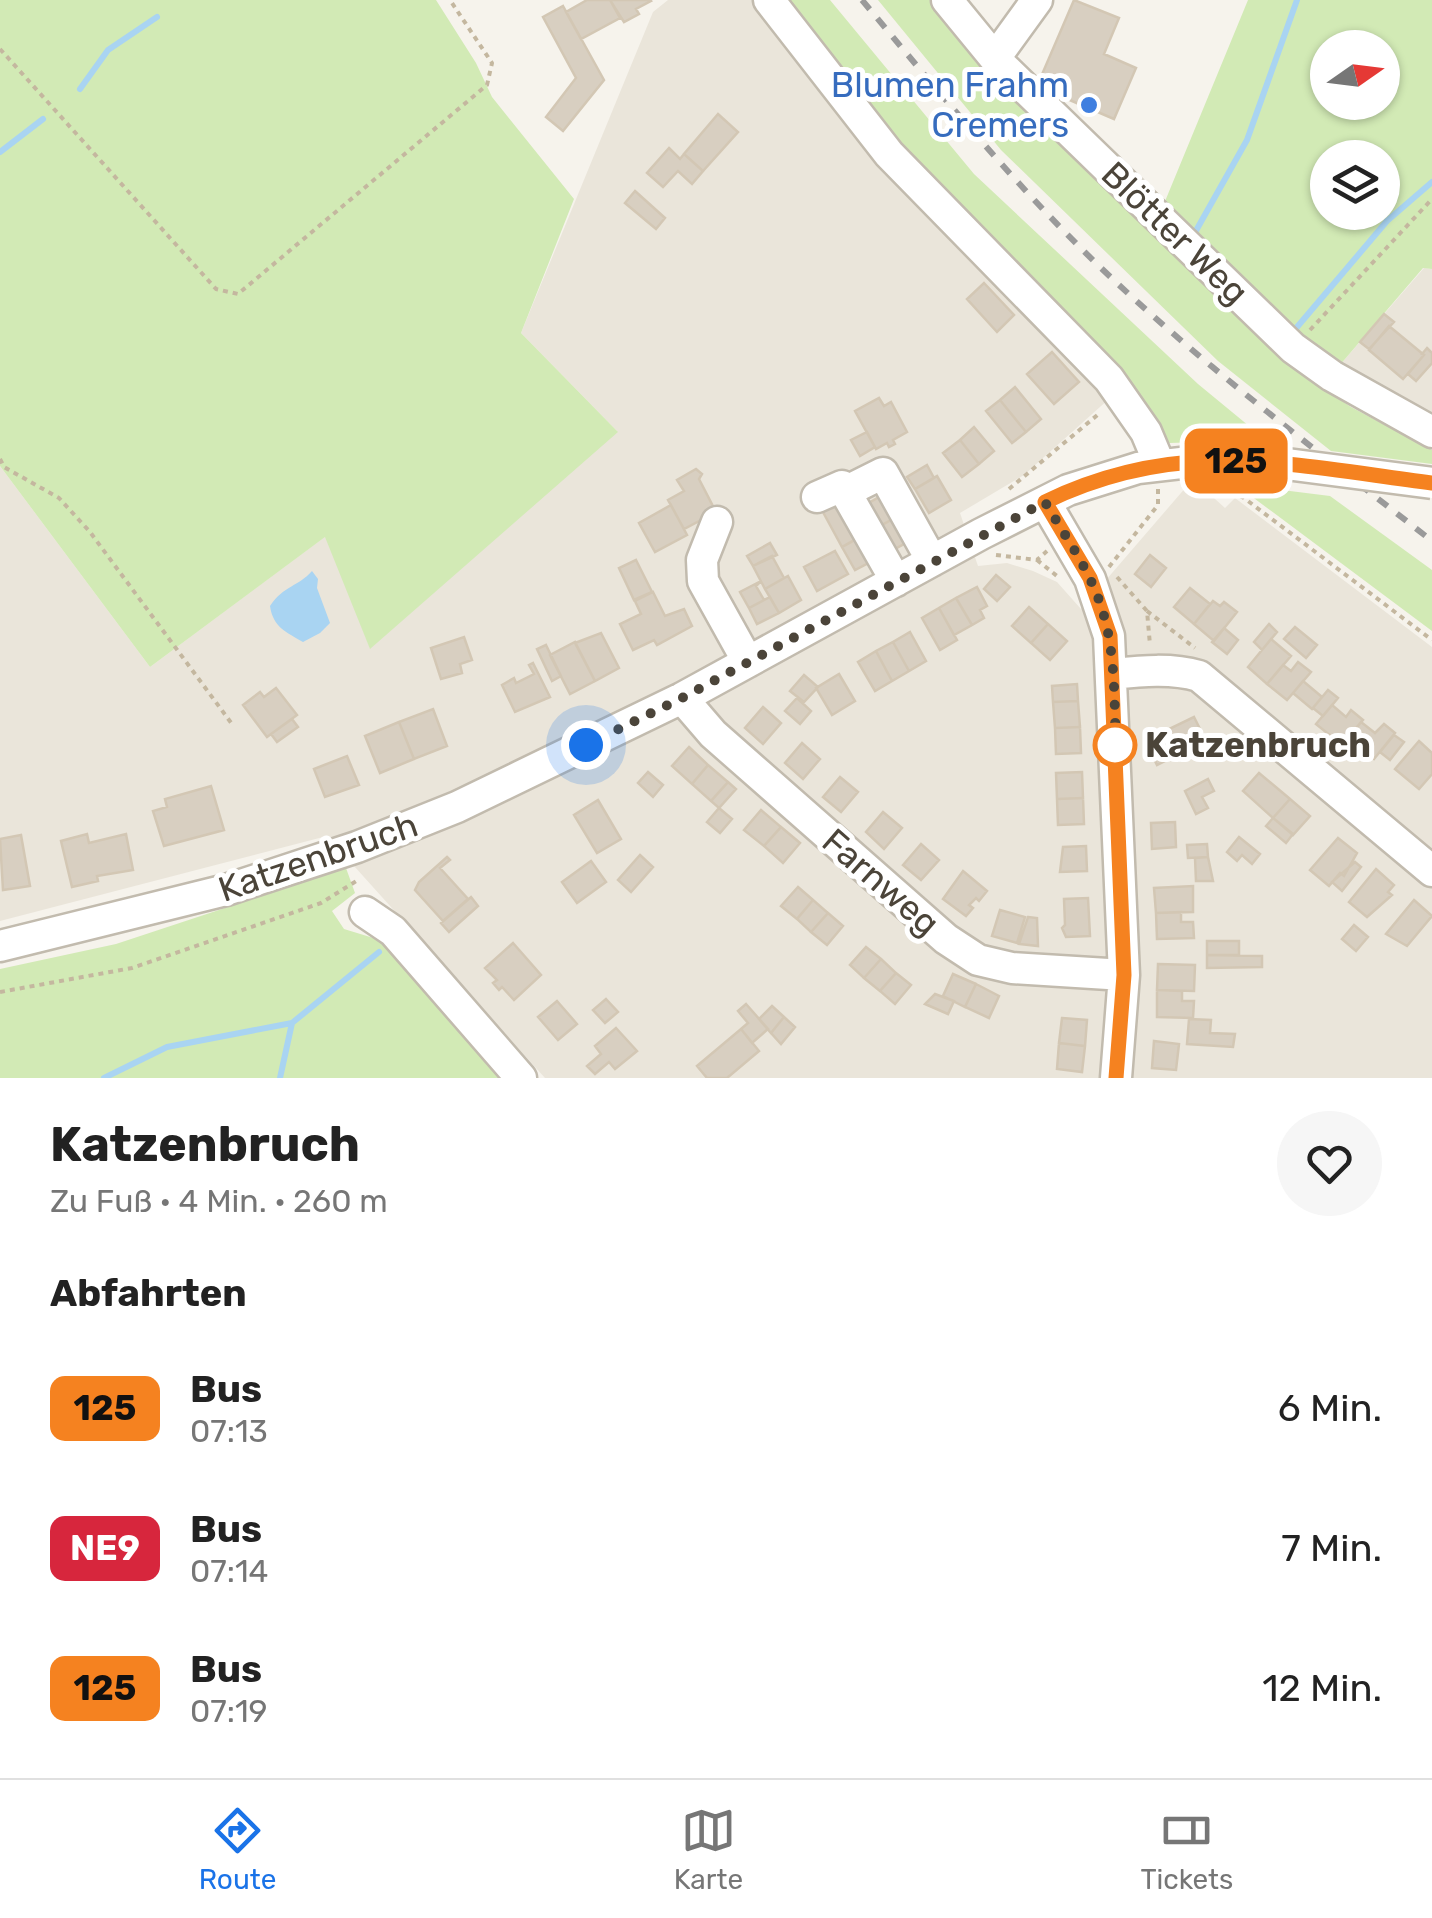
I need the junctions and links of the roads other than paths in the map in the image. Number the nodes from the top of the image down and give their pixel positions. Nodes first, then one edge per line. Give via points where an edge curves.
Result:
1 (770, 0) edge
2 (946, 0) edge
3 (1036, 0) edge
4 (995, 58) junction
5 (1432, 432) edge
6 (1159, 463) junction
7 (1432, 483) edge
8 (857, 486) dead end
9 (817, 498) dead end
10 (1045, 502) junction
11 (718, 522) dead end
12 (932, 561) junction
13 (896, 581) junction
14 (748, 662) junction
15 (1113, 674) junction
16 (682, 698) junction
17 (1432, 871) edge
18 (365, 912) dead end
19 (0, 946) edge
20 (1124, 975) junction
21 (521, 1078) edge
22 (1116, 1078) edge

1 - 6 street via 889,154 1108,378
2 - 4 street, Blötter Weg
3 - 4 street
4 - 5 street, Blötter Weg via 1293,348
6 - 7 street, Katzenbruch, bridge via 1212,473 1263,461
6 - 10 street, Katzenbruch via 1096,479
8 - 12 street via 883,472
9 - 13 street via 842,486
10 - 12 street, Katzenbruch
10 - 15 street via 1101,605
11 - 14 street via 702,560 703,581
12 - 13 street, Katzenbruch
13 - 14 street, Katzenbruch
14 - 16 street, Katzenbruch
15 - 17 street via 1199,676
15 - 20 street
16 - 19 street, Katzenbruch via 457,807 357,847 226,890
16 - 20 street, Farnweg via 713,734 946,940 978,960 1012,968
18 - 21 street via 393,932
20 - 22 street

